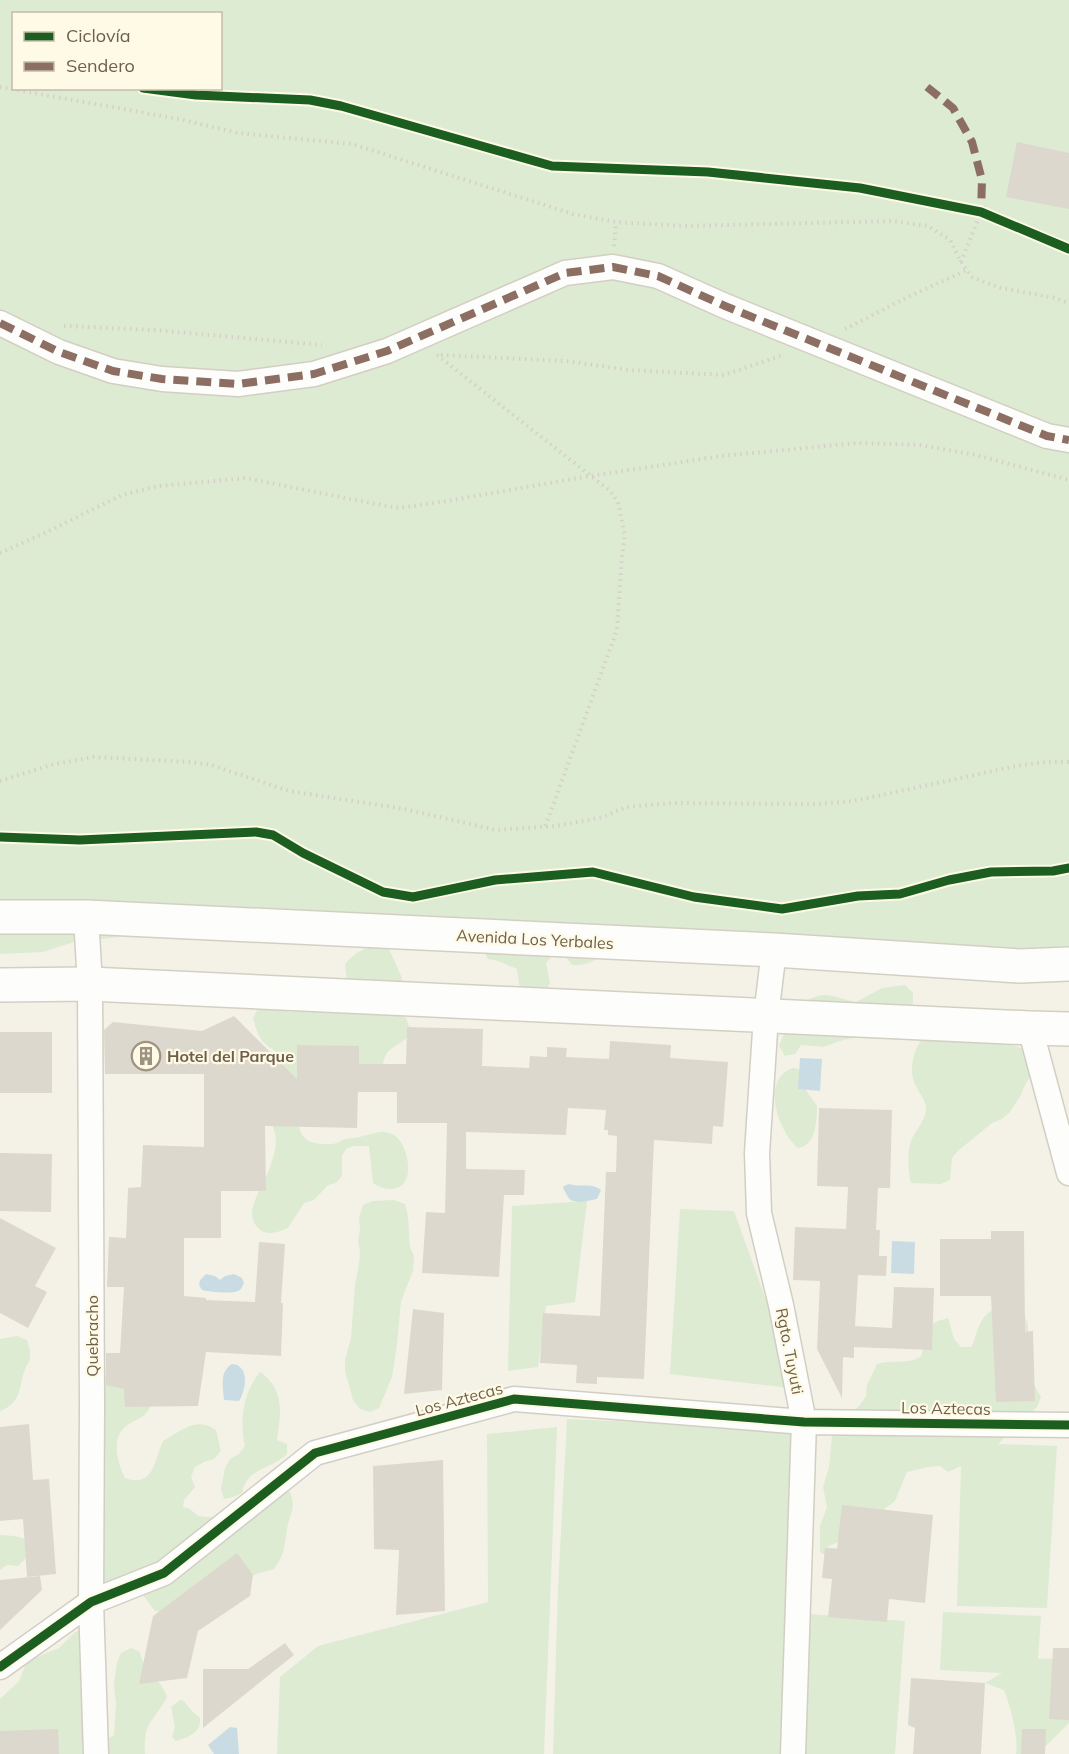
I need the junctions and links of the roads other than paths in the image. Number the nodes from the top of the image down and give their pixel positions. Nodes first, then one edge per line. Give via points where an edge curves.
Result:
1 (0, 323) edge
2 (1069, 440) edge
3 (0, 917) edge
4 (86, 917) junction
5 (774, 950) junction
6 (1069, 964) edge
7 (90, 984) junction
8 (0, 985) edge
9 (766, 1016) junction
10 (1030, 1028) junction
11 (1069, 1029) edge
12 (1069, 1173) edge
13 (804, 1422) junction
14 (1069, 1425) edge
15 (91, 1602) junction
16 (0, 1667) edge
17 (96, 1754) edge
18 (793, 1754) edge

1 - 2 street via 70,356 114,371 238,384 314,374 387,351 565,273 613,267 658,276 1047,436
3 - 4 street, Avenida Los Yerbales
4 - 5 street, Avenida Los Yerbales
4 - 7 street, Quebracho
5 - 6 street, Avenida Los Yerbales via 1020,966
5 - 9 street, Rgto. Tuyuti
7 - 8 street
7 - 9 street
7 - 15 street, Quebracho
9 - 10 street
9 - 13 street, Rgto. Tuyuti via 757,1153 759,1213
10 - 11 street
10 - 12 street
13 - 14 street, Los Aztecas
13 - 15 street, Los Aztecas via 514,1399 315,1453 164,1573
13 - 18 street, Rgto. Tuyuti
15 - 16 street, Los Aztecas
15 - 17 street, Quebracho

